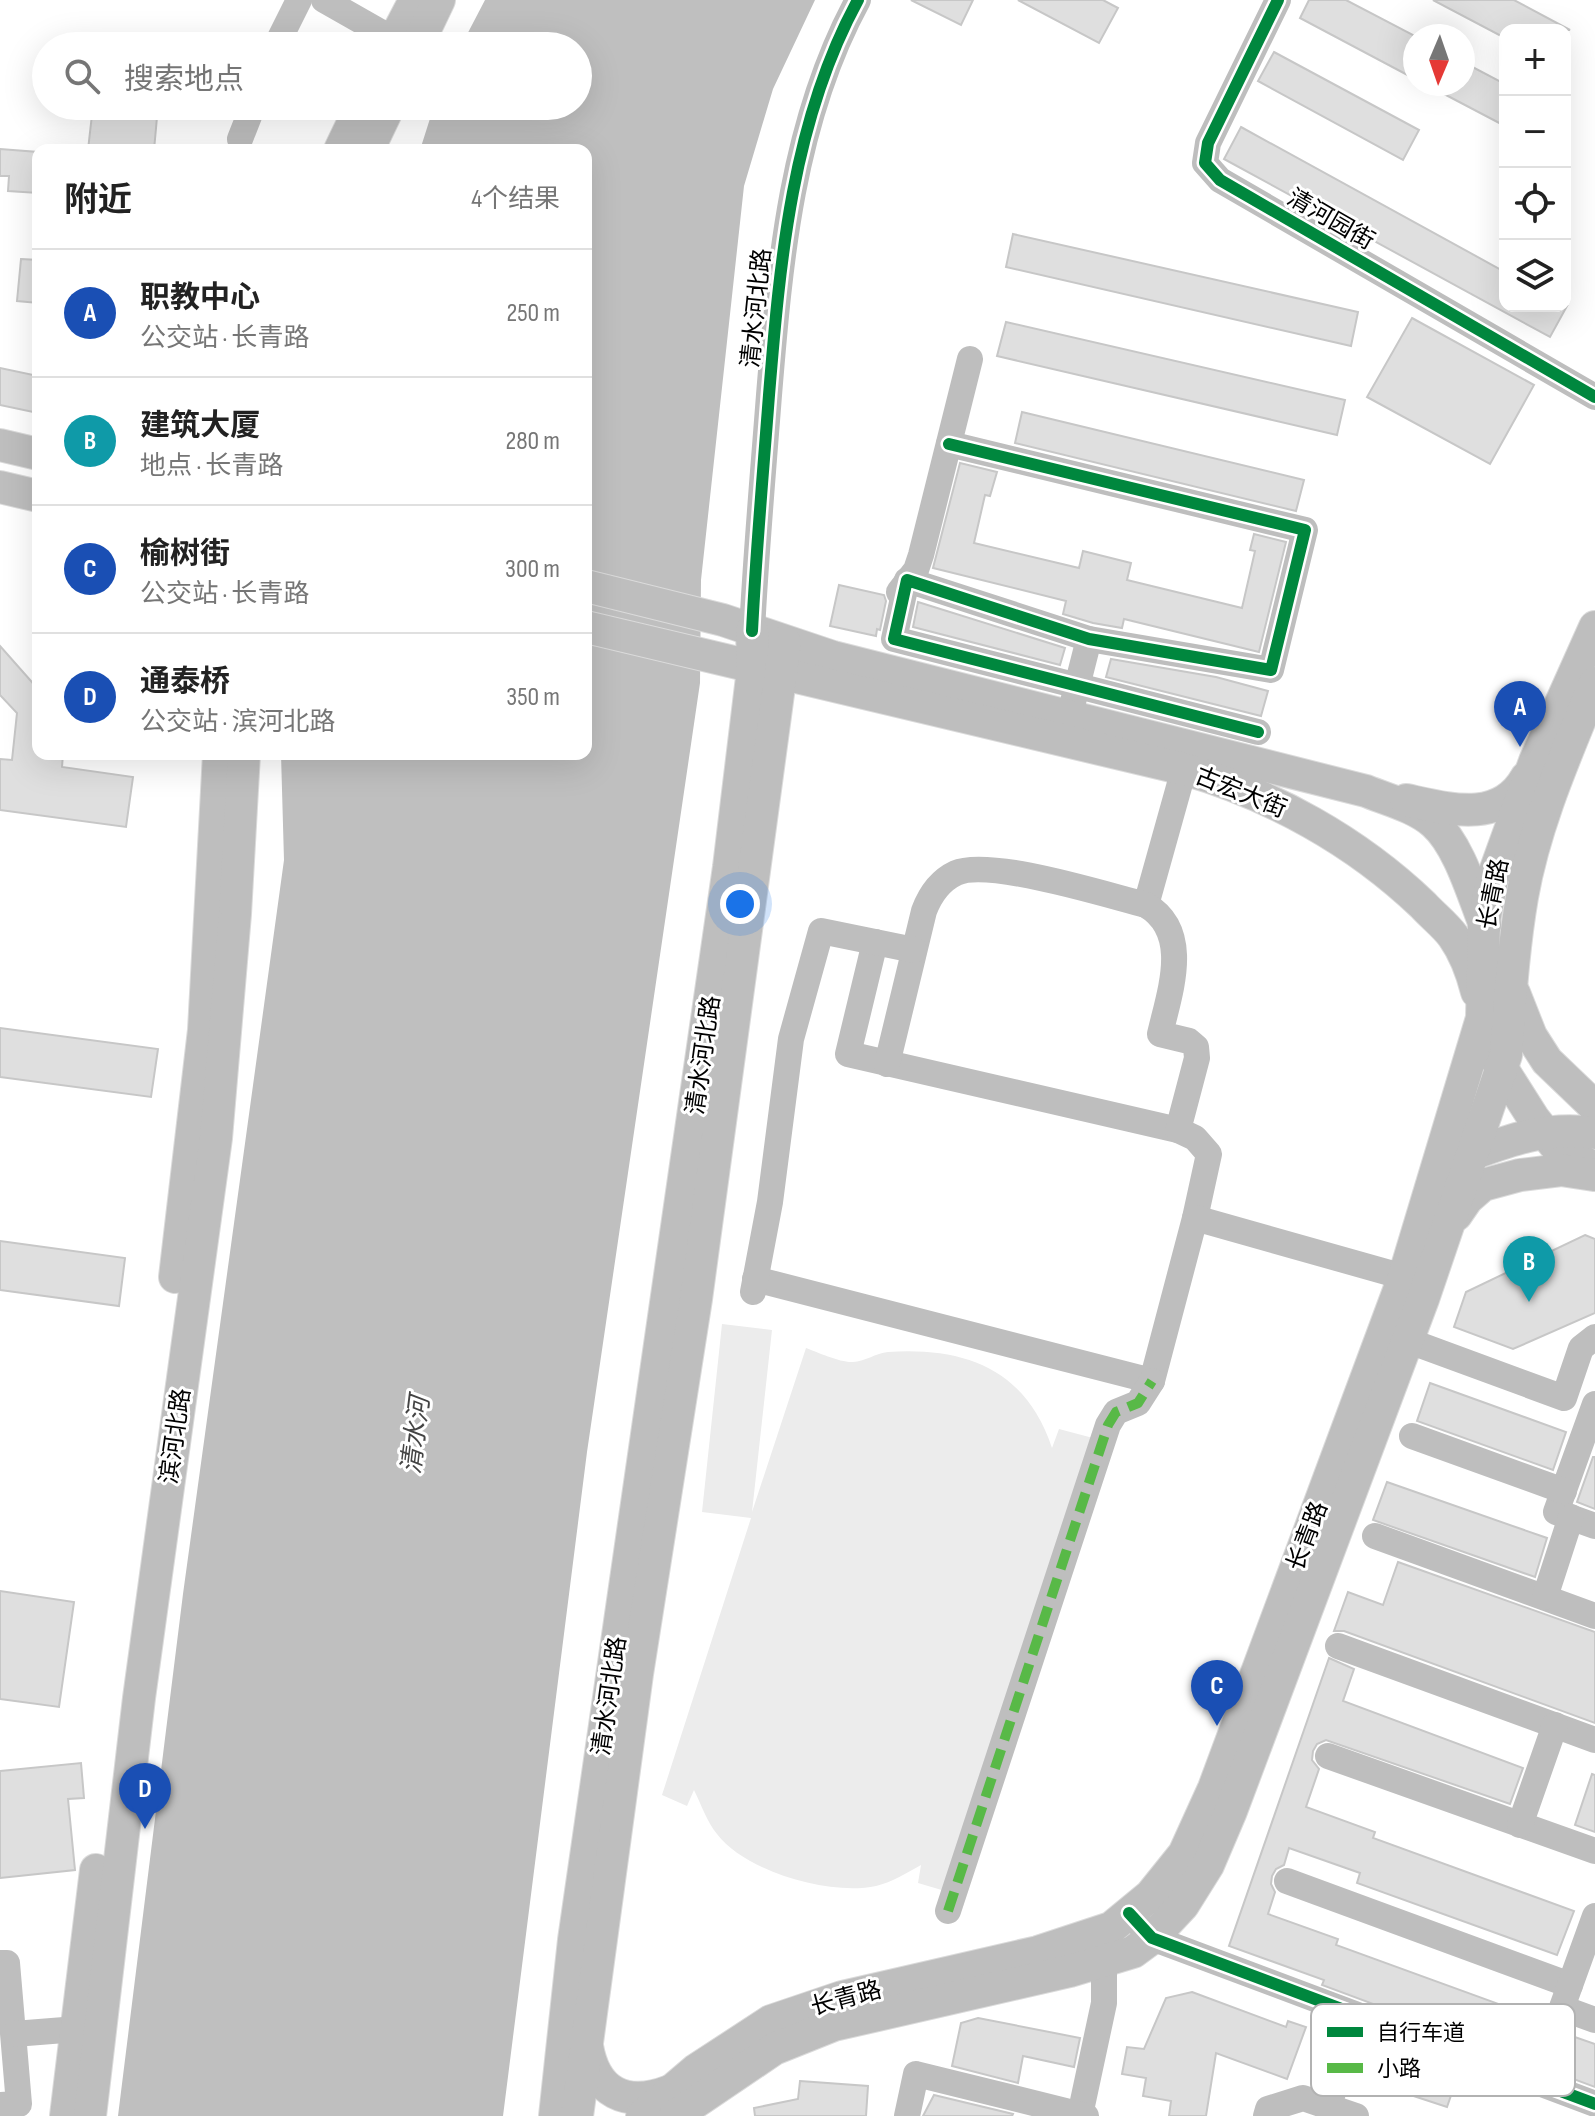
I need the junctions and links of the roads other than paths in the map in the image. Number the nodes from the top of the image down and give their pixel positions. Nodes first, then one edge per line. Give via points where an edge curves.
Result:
1 (299, 0) edge
2 (324, 0) edge
3 (415, 0) edge
4 (439, 0) edge
5 (858, 0) edge
6 (1278, 0) edge
7 (283, 32) edge
8 (381, 32) edge
9 (406, 32) edge
10 (412, 32) edge
11 (247, 120) edge
12 (354, 120) edge
13 (382, 120) edge
14 (240, 139) dead end
15 (343, 144) edge
16 (371, 144) edge
17 (970, 359) dead end
18 (1595, 397) edge
19 (949, 444) junction
20 (0, 445) edge
21 (32, 453) edge
22 (0, 487) edge
23 (32, 495) edge
24 (907, 580) junction
25 (592, 588) edge
26 (737, 626) junction
27 (1595, 627) edge
28 (592, 628) edge
29 (1089, 639) junction
30 (785, 642) junction
31 (880, 669) junction
32 (766, 672) junction
33 (1595, 683) edge
34 (1074, 701) junction
35 (1258, 732) dead end
36 (219, 760) edge
37 (244, 760) edge
38 (1535, 761) junction
39 (1184, 769) junction
40 (1366, 791) junction
41 (1530, 867) junction
42 (1382, 870) junction
43 (1481, 890) junction
44 (1146, 905) junction
45 (1484, 921) junction
46 (875, 942) junction
47 (914, 950) junction
48 (1511, 986) junction
49 (1482, 1018) junction
50 (887, 1064) junction
51 (1501, 1070) junction
52 (1595, 1107) edge
53 (1178, 1130) junction
54 (1545, 1132) junction
55 (1595, 1133) edge
56 (1472, 1154) junction
57 (1595, 1168) edge
58 (1595, 1175) edge
59 (1427, 1202) junction
60 (1195, 1218) junction
61 (1448, 1228) junction
62 (1404, 1277) junction
63 (1395, 1336) junction
64 (1595, 1337) edge
65 (1152, 1381) junction
66 (1594, 1408) edge
67 (1412, 1436) dead end
68 (1564, 1491) junction
69 (1583, 1521) edge
70 (1375, 1536) dead end
71 (1545, 1597) junction
72 (1595, 1616) edge
73 (1338, 1646) dead end
74 (1555, 1725) junction
75 (1595, 1740) edge
76 (1328, 1756) dead end
77 (1520, 1825) junction
78 (1595, 1851) edge
79 (1287, 1881) dead end
80 (948, 1911) dead end
81 (1129, 1913) junction
82 (1595, 1916) edge
83 (1152, 1938) junction
84 (1104, 1961) junction
85 (0, 1963) edge
86 (1566, 1996) junction
87 (1328, 2004) edge
88 (1563, 2004) edge
89 (1595, 2020) edge
90 (88, 2031) junction
91 (14, 2034) junction
92 (587, 2044) junction
93 (1332, 2096) edge
94 (1573, 2096) edge
95 (674, 2103) edge
96 (1595, 2104) edge
97 (0, 2105) edge
98 (1328, 2107) junction
99 (1083, 2115) edge
100 (66, 2116) edge
101 (90, 2116) edge
102 (555, 2116) edge
103 (577, 2116) edge
104 (642, 2116) edge
105 (907, 2116) edge
106 (1266, 2116) edge
107 (1356, 2116) edge

1 - 7 street
2 - 8 street
3 - 9 main road
4 - 10 main road
5 - 26 street, 清水河北路 via 820,87 801,153 778,289 756,552
6 - 18 street, 清河园街 via 1208,143 1205,163 1220,180
11 - 14 street
12 - 15 main road
13 - 16 main road
17 - 19 street
19 - 24 street via 921,555
19 - 29 street via 1305,530 1271,670
20 - 21 main road
22 - 23 main road
24 - 29 street
24 - 31 street via 897,595
24 - 34 street via 894,639
25 - 26 main road, 古宏大街
26 - 30 main road, 古宏大街
26 - 32 main road, 清水河北路
27 - 38 main road, 长青路
28 - 32 main road, 古宏大街
29 - 34 street
30 - 31 main road, 古宏大街
30 - 32 main road, 清水河北路
31 - 34 main road, 古宏大街
32 - 39 main road, 古宏大街
32 - 92 main road, 清水河北路 via 696,1299 637,1674
32 - 102 main road, 清水河北路 via 729,867 574,1940
33 - 41 main road, 长青路 via 1560,770
34 - 35 street
34 - 40 main road, 古宏大街
36 - 90 main road, 滨河北路 via 204,1030
37 - 90 main road, 滨河北路 via 216,1138
38 - 40 main road via 1519,791 1485,810
38 - 43 main road, 长青路
39 - 42 main road, 古宏大街 via 1295,814
39 - 44 street
40 - 43 main road, 古宏大街 via 1434,822
41 - 43 main road via 1518,880
41 - 48 main road, 长青路
42 - 43 main road via 1429,891
42 - 49 main road, 古宏大街 via 1451,933 1466,957
43 - 45 main road, 长青路
44 - 47 street via 976,868 956,873 930,896
44 - 53 street via 1165,919 1172,934 1174,972 1160,1034 1196,1047
45 - 48 main road
45 - 49 main road, 长青路
46 - 47 street
46 - 50 street via 848,1054
46 - 65 street via 821,931 791,1039 754,1285
47 - 50 street
48 - 51 main road, 长青路
48 - 52 main road via 1547,1061
49 - 51 main road, 古宏大街
49 - 59 main road, 长青路
50 - 53 street
51 - 54 main road, 古宏大街
51 - 56 main road, 长青路
53 - 60 street via 1195,1138 1209,1154
54 - 55 main road
54 - 56 main road
54 - 57 main road, 古宏大街 via 1558,1149
56 - 59 main road via 1441,1177
56 - 61 main road, 长青路
58 - 61 main road via 1561,1170 1483,1185
59 - 62 main road, 长青路
60 - 62 street
60 - 65 street
61 - 63 main road, 长青路
62 - 63 main road, 长青路
63 - 64 street via 1564,1398 1581,1348
63 - 81 main road, 长青路 via 1184,1854
63 - 83 main road, 长青路 via 1220,1838 1183,1905
65 - 80 street via 1138,1403 1116,1412 1108,1425
66 - 68 street
67 - 68 street
68 - 69 street via 1556,1512
69 - 71 street
70 - 71 street
71 - 72 street
73 - 74 street
74 - 75 street
74 - 77 street
76 - 77 street
77 - 78 street
79 - 86 street
81 - 83 street
81 - 95 main road, 长青路 via 1111,1928 1038,1952 842,1997 771,2021 696,2070
82 - 86 street
83 - 84 main road, 长青路 via 1133,1952
83 - 87 street
84 - 95 main road, 长青路 via 834,2025 774,2049
84 - 99 street via 1104,2003
85 - 91 street via 7,1963
86 - 88 street
86 - 89 street
90 - 91 street
90 - 100 main road, 滨河北路
90 - 101 main road, 滨河北路
91 - 97 street via 19,2104
92 - 95 main road via 590,2065 610,2090
92 - 103 main road, 清水河北路
93 - 98 street
94 - 96 street
95 - 104 main road, 长青路
98 - 106 street via 1303,2098 1268,2109
98 - 107 street
99 - 105 street via 916,2074

